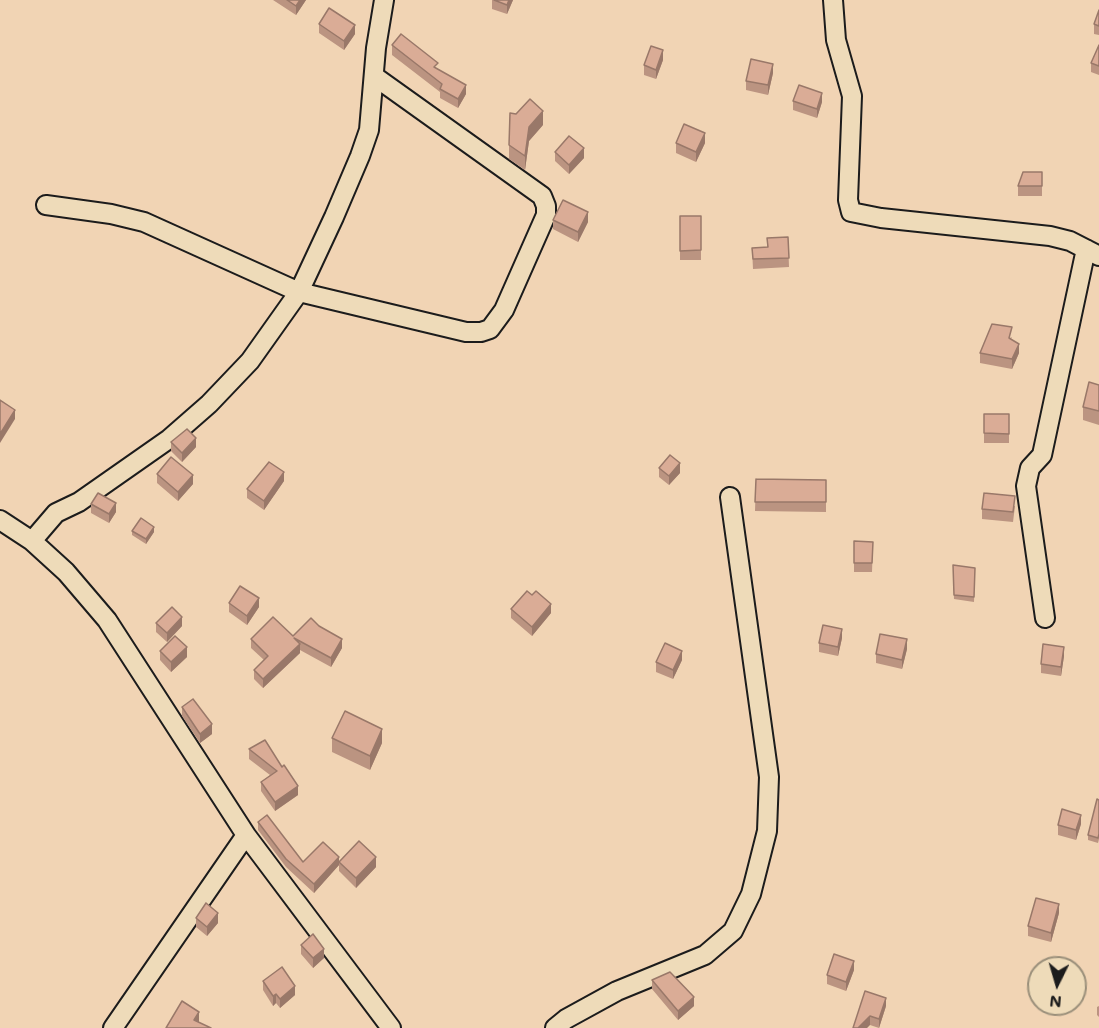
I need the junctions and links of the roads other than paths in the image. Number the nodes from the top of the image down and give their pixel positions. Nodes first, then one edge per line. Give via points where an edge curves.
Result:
1 (384, 0) edge
2 (833, 0) edge
3 (374, 76) junction
4 (46, 206) dead end
5 (1093, 252) edge
6 (299, 292) junction
7 (730, 497) dead end
8 (1, 522) edge
9 (32, 541) junction
10 (1045, 618) dead end
11 (246, 835) junction
12 (113, 1028) edge
13 (391, 1028) edge
14 (555, 1028) edge

1 - 3 street
2 - 5 street via 836,40 852,96 848,200 851,212 1050,236
3 - 6 street via 369,130 360,156
3 - 6 street via 529,185 542,196 546,215 504,310 490,329 481,332 441,327
4 - 6 street via 144,222
5 - 10 street via 1042,455 1030,468 1026,486
6 - 9 street via 250,360 209,404 169,439 79,502 56,513
7 - 14 street via 769,777 767,831 751,894 733,931 705,955 617,990
8 - 9 street
9 - 11 street via 66,572 107,620
11 - 12 street
11 - 13 street

